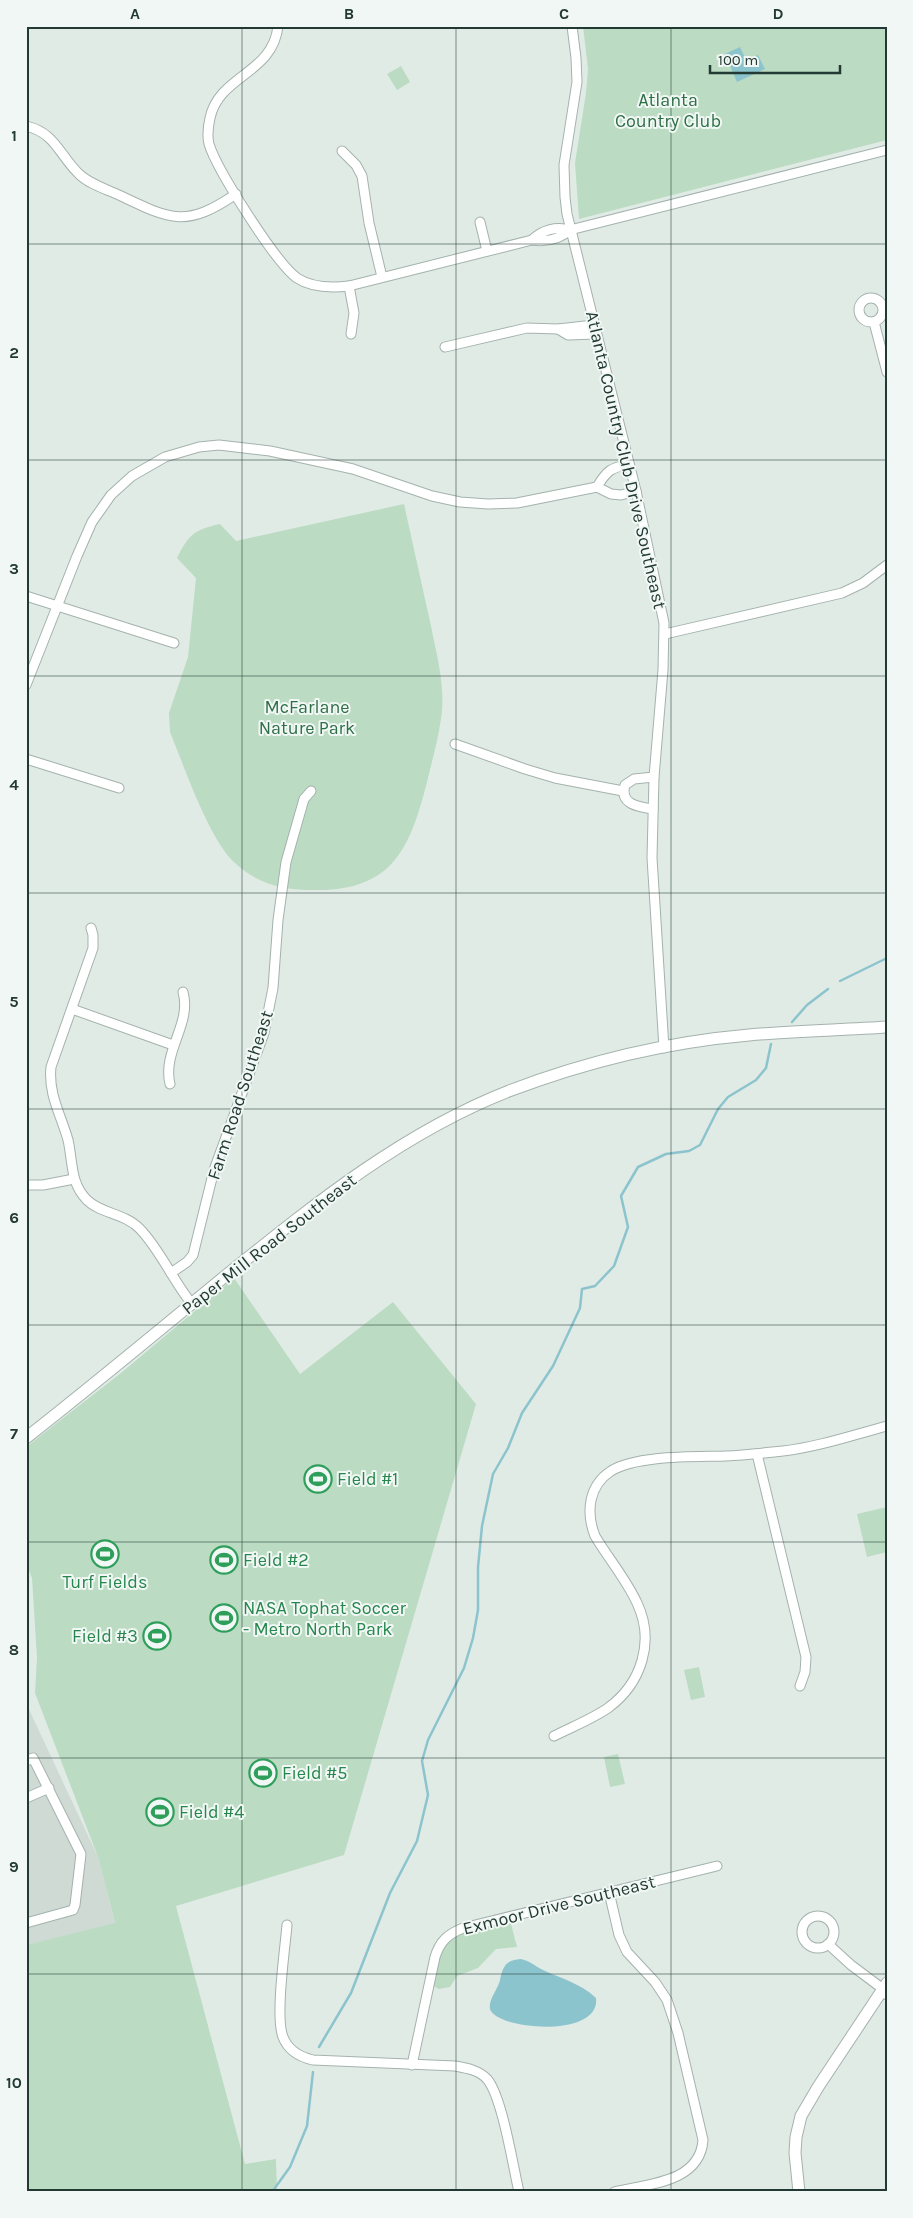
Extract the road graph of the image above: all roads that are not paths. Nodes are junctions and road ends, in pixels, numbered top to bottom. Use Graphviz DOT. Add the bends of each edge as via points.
graph roads {
  1 [pos="278,26"];
  2 [pos="572,26"];
  3 [pos="26,126"];
  4 [pos="887,150"];
  5 [pos="342,151"];
  6 [pos="236,194"];
  7 [pos="480,222"];
  8 [pos="570,230"];
  9 [pos="487,251"];
  10 [pos="382,277"];
  11 [pos="349,286"];
  12 [pos="874,322"];
  13 [pos="594,325"];
  14 [pos="558,330"];
  15 [pos="351,334"];
  16 [pos="596,334"];
  17 [pos="445,347"];
  18 [pos="887,372"];
  19 [pos="629,464"];
  20 [pos="597,487"];
  21 [pos="636,491"];
  22 [pos="887,565"];
  23 [pos="26,596"];
  24 [pos="58,606"];
  25 [pos="665,634"];
  26 [pos="174,643"];
  27 [pos="26,685"];
  28 [pos="455,744"];
  29 [pos="26,759"];
  30 [pos="654,778"];
  31 [pos="119,788"];
  32 [pos="623,791"];
  33 [pos="311,792"];
  34 [pos="653,809"];
  35 [pos="91,928"];
  36 [pos="183,992"];
  37 [pos="72,1009"];
  38 [pos="887,1027"];
  39 [pos="173,1046"];
  40 [pos="664,1048"];
  41 [pos="170,1084"];
  42 [pos="74,1179"];
  43 [pos="26,1185"];
  44 [pos="171,1272"];
  45 [pos="192,1304"];
  46 [pos="887,1426"];
  47 [pos="26,1438"];
  48 [pos="757,1454"];
  49 [pos="800,1686"];
  50 [pos="554,1736"];
  51 [pos="26,1761"];
  52 [pos="49,1788"];
  53 [pos="26,1798"];
  54 [pos="717,1866"];
  55 [pos="608,1892"];
  56 [pos="26,1923"];
  57 [pos="287,1925"];
  58 [pos="828,1944"];
  59 [pos="886,1989"];
  60 [pos="412,2065"];
  61 [pos="519,2192"];
  62 [pos="614,2192"];
  63 [pos="799,2192"];
  1 -- 6 [label="street" via="276,38 264,59 219,95 210,116 210,146"];
  2 -- 8 [label="street, Atlanta Country Club Drive Southeast" via="577,82 564,165 564,197"];
  3 -- 6 [label="street" via="52,138 71,166 88,181 157,213 170,217 195,216"];
  4 -- 8 [label="street"];
  5 -- 10 [label="street" via="362,176"];
  6 -- 11 [label="street" via="278,260 298,278 308,284 326,287"];
  7 -- 9 [label="street"];
  8 -- 9 [label="street" via="558,238 542,242 532,240"];
  8 -- 13 [label="street, Atlanta Country Club Drive Southeast"];
  9 -- 10 [label="street"];
  10 -- 11 [label="street"];
  11 -- 15 [label="street" via="354,313"];
  12 -- 18 [label="street"];
  13 -- 14 [label="street"];
  13 -- 16 [label="street, Atlanta Country Club Drive Southeast"];
  14 -- 16 [label="street" via="568,335"];
  14 -- 17 [label="street" via="527,328"];
  16 -- 19 [label="street, Atlanta Country Club Drive Southeast"];
  19 -- 20 [label="street" via="605,473"];
  19 -- 21 [label="street, Atlanta Country Club Drive Southeast"];
  20 -- 21 [label="street" via="611,494"];
  20 -- 24 [label="street" via="517,503 460,502 432,496 353,469 300,457 219,445 199,447 147,466 111,495 92,522"];
  21 -- 25 [label="street, Atlanta Country Club Drive Southeast"];
  22 -- 25 [label="street" via="872,578 842,593"];
  23 -- 24 [label="street"];
  24 -- 26 [label="street"];
  24 -- 27 [label="street"];
  25 -- 30 [label="street, Atlanta Country Club Drive Southeast"];
  28 -- 32 [label="street" via="555,778"];
  29 -- 31 [label="street"];
  30 -- 32 [label="street" via="634,780 625,785"];
  30 -- 34 [label="street, Atlanta Country Club Drive Southeast"];
  32 -- 34 [label="street" via="632,806"];
  33 -- 44 [label="street, Farm Road Southeast" via="304,798 286,862 273,988 264,1033 214,1170 193,1255"];
  34 -- 40 [label="street, Atlanta Country Club Drive Southeast" via="653,896"];
  35 -- 37 [label="street" via="93,948"];
  36 -- 39 [label="street" via="185,1012"];
  37 -- 39 [label="street"];
  37 -- 42 [label="street" via="50,1076 52,1095 68,1142"];
  38 -- 40 [label="street, Paper Mill Road Southeast" via="750,1035"];
  39 -- 41 [label="street" via="168,1068"];
  40 -- 45 [label="street, Paper Mill Road Southeast" via="550,1076 494,1097 450,1119 356,1174"];
  42 -- 43 [label="street"];
  42 -- 44 [label="street" via="89,1202 122,1216 140,1229"];
  44 -- 45 [label="street"];
  45 -- 47 [label="street, Paper Mill Road Southeast"];
  46 -- 48 [label="street" via="795,1449"];
  48 -- 49 [label="street" via="806,1657"];
  48 -- 50 [label="street" via="634,1463 610,1472 595,1488 589,1507 594,1536 637,1603 644,1627 644,1652 637,1675 620,1698 607,1709"];
  51 -- 52 [label="street" via="33,1758"];
  52 -- 53 [label="street"];
  52 -- 56 [label="street" via="81,1854 75,1904 67,1913"];
  54 -- 55 [label="street, Exmoor Drive Southeast"];
  55 -- 60 [label="street, Exmoor Drive Southeast" via="463,1928 446,1936 437,1948"];
  55 -- 62 [label="street" via="627,1952 667,2000 703,2140 696,2164 679,2176"];
  57 -- 60 [label="street" via="280,2027 291,2049 313,2060"];
  58 -- 59 [label="street" via="851,1966"];
  59 -- 63 [label="street" via="801,2116 794,2153"];
  60 -- 61 [label="street" via="466,2068 486,2077 498,2101"];
}
